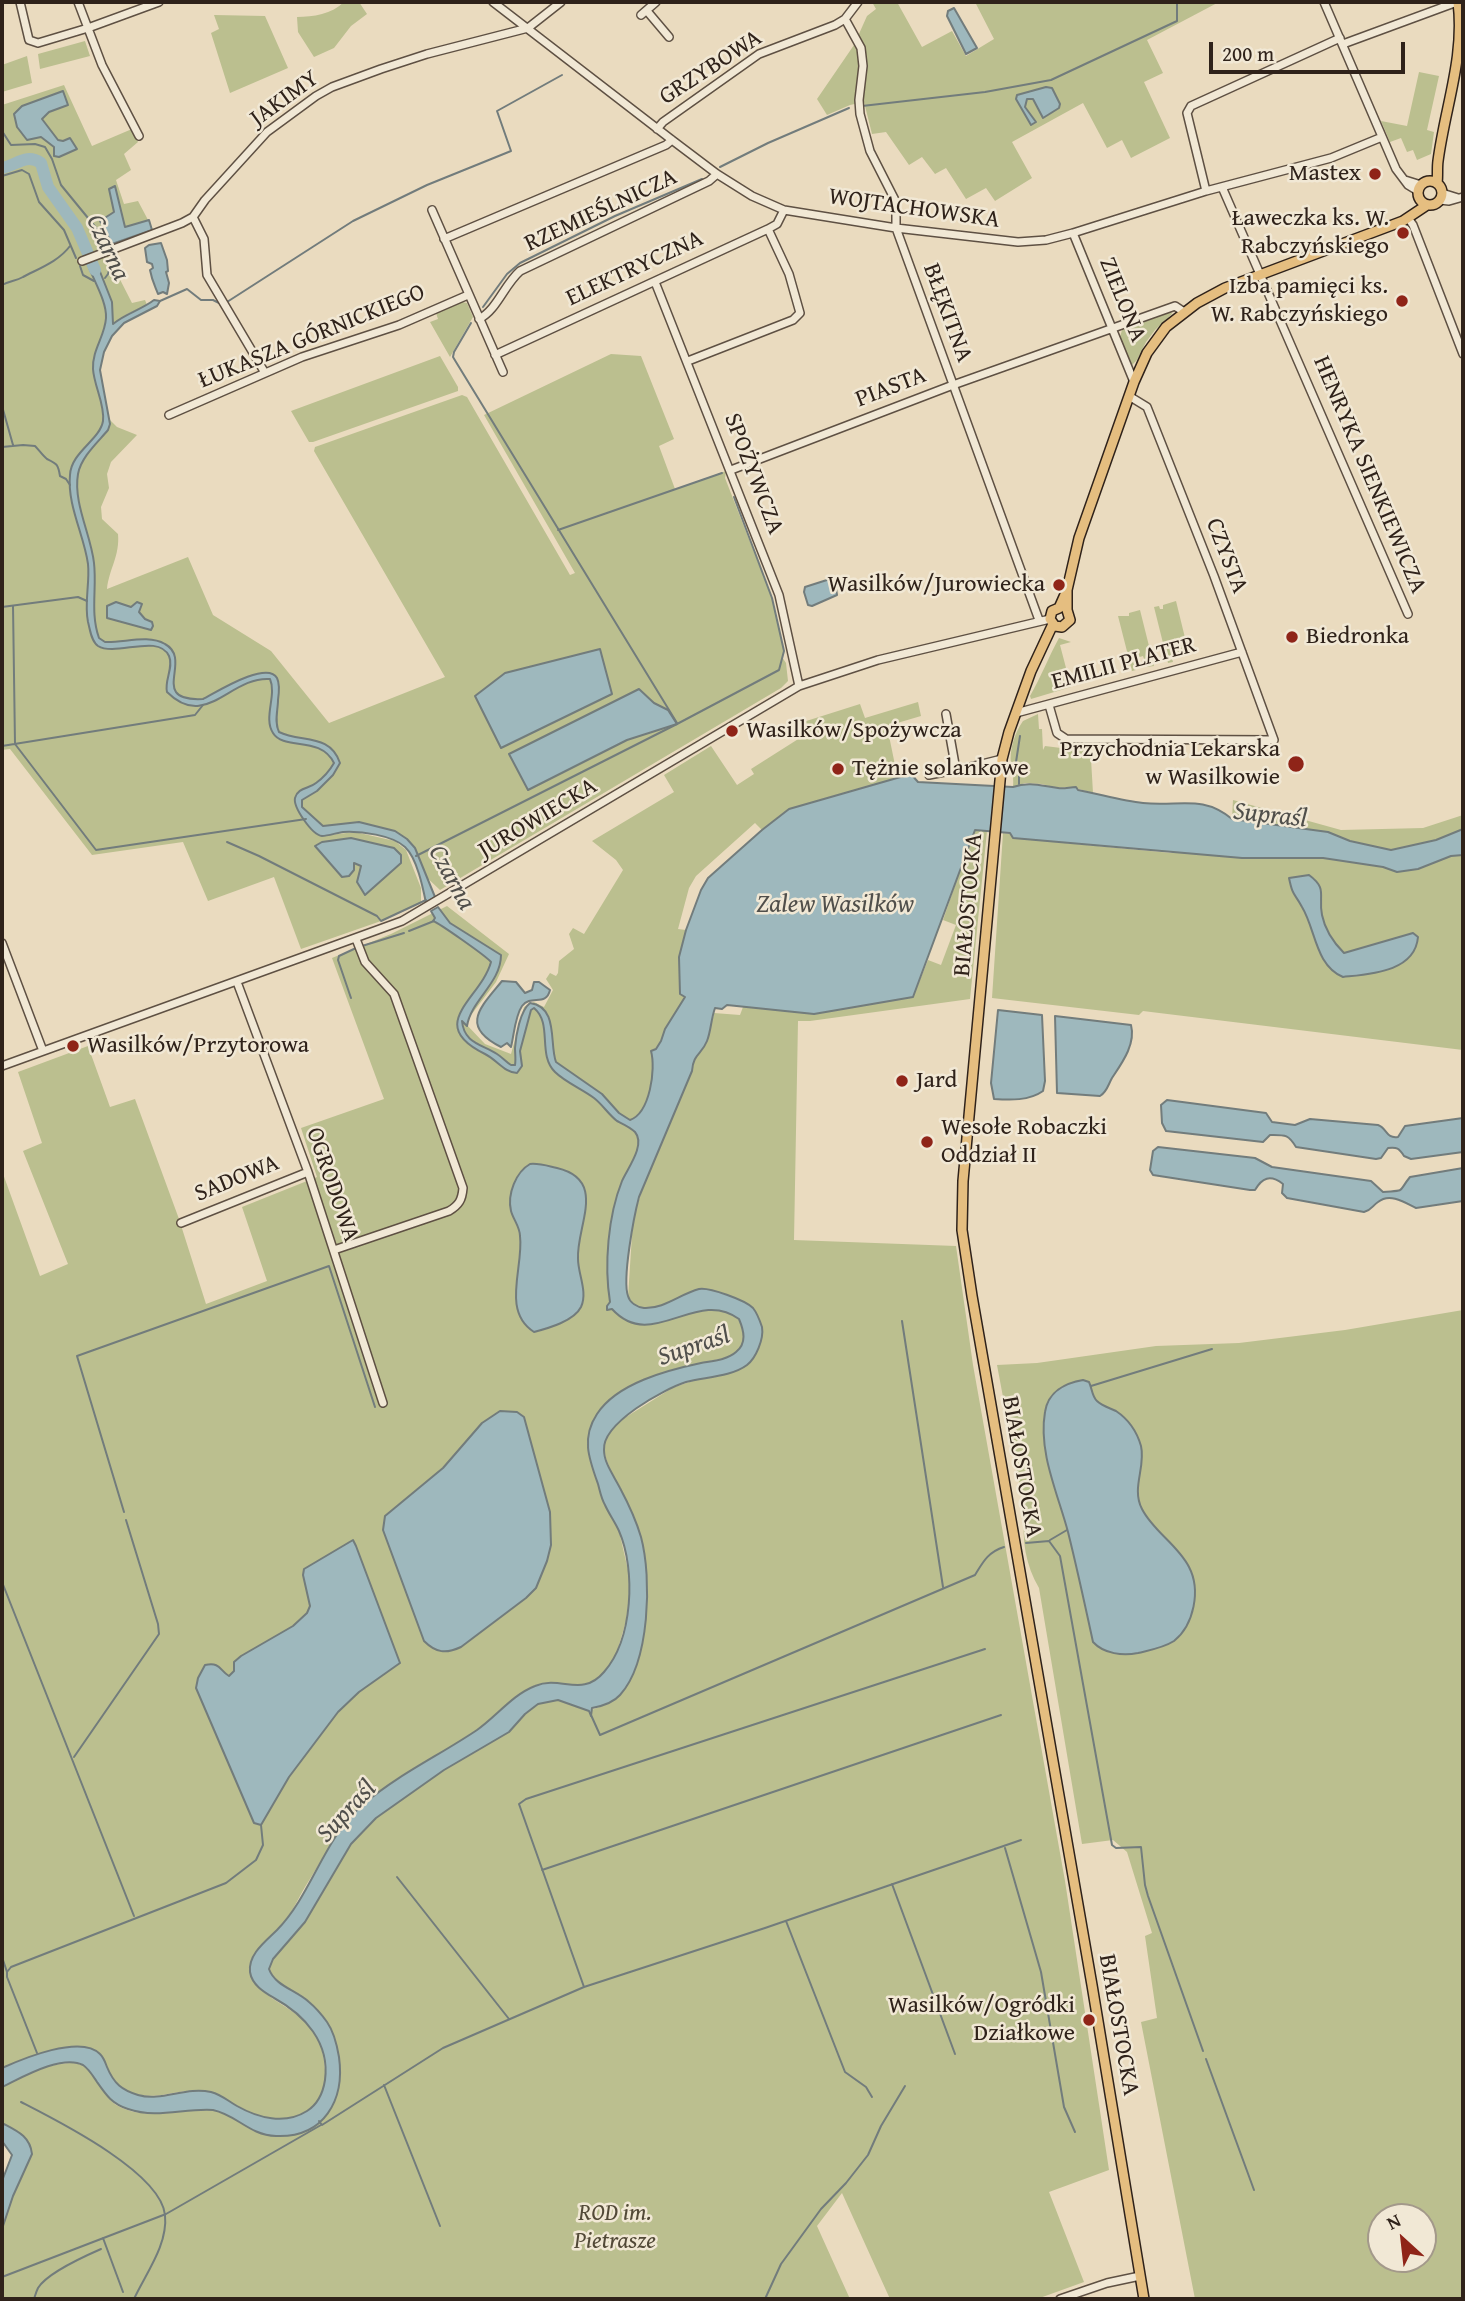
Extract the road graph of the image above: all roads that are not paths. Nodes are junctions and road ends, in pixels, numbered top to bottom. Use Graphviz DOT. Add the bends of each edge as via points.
graph roads {
  1 [pos="20,2"];
  2 [pos="78,2"];
  3 [pos="159,2"];
  4 [pos="493,2"];
  5 [pos="561,2"];
  6 [pos="656,2"];
  7 [pos="858,2"];
  8 [pos="1324,2"];
  9 [pos="1457,2"];
  10 [pos="842,21"];
  11 [pos="88,28"];
  12 [pos="528,28"];
  13 [pos="669,37"];
  14 [pos="1341,41"];
  15 [pos="657,129"];
  16 [pos="139,135"];
  17 [pos="1382,137"];
  18 [pos="672,140"];
  19 [pos="718,174"];
  20 [pos="1434,182"];
  21 [pos="1222,187"];
  22 [pos="1206,191"];
  23 [pos="1421,195"];
  24 [pos="1441,197"];
  25 [pos="1461,198"];
  26 [pos="432,210"];
  27 [pos="784,210"];
  28 [pos="1410,216"];
  29 [pos="193,217"];
  30 [pos="896,228"];
  31 [pos="768,229"];
  32 [pos="1073,233"];
  33 [pos="444,240"];
  34 [pos="82,261"];
  35 [pos="1261,275"];
  36 [pos="655,282"];
  37 [pos="468,295"];
  38 [pos="1184,312"];
  39 [pos="479,319"];
  40 [pos="1112,329"];
  41 [pos="1463,354"];
  42 [pos="495,355"];
  43 [pos="688,361"];
  44 [pos="503,372"];
  45 [pos="265,373"];
  46 [pos="1134,382"];
  47 [pos="953,385"];
  48 [pos="1129,396"];
  49 [pos="169,415"];
  50 [pos="731,470"];
  51 [pos="1063,609"];
  52 [pos="1408,614"];
  53 [pos="1039,620"];
  54 [pos="1054,623"];
  55 [pos="1242,652"];
  56 [pos="799,686"];
  57 [pos="1049,705"];
  58 [pos="1016,713"];
  59 [pos="946,714"];
  60 [pos="1003,759"];
  61 [pos="956,770"];
  62 [pos="929,775"];
  63 [pos="356,939"];
  64 [pos="2,943"];
  65 [pos="237,982"];
  66 [pos="43,1051"];
  67 [pos="2,1066"];
  68 [pos="308,1172"];
  69 [pos="181,1223"];
  70 [pos="334,1250"];
  71 [pos="383,1403"];
  72 [pos="1140,2276"];
  73 [pos="1060,2299"];
  74 [pos="1144,2299"];
  1 -- 11 [label="street" via="29,40 38,43"];
  2 -- 11 [label="street"];
  3 -- 11 [label="street"];
  4 -- 12 [label="street, WOJTACHOWSKA"];
  5 -- 12 [label="street"];
  6 -- 13 [label="street" via="644,13"];
  7 -- 10 [label="street"];
  8 -- 14 [label="street"];
  9 -- 14 [label="street"];
  9 -- 20 [label="main road" via="1461,53"];
  10 -- 15 [label="street, GRZYBOWA" via="759,54"];
  10 -- 30 [label="street, BŁĘKITNA" via="861,48 860,114 870,151 896,202"];
  11 -- 16 [label="street"];
  12 -- 15 [label="street, WOJTACHOWSKA"];
  12 -- 29 [label="street, JAKIMY" via="427,54 332,87 267,132"];
  14 -- 17 [label="street"];
  14 -- 22 [label="street" via="1191,106 1187,113"];
  15 -- 18 [label="street, WOJTACHOWSKA"];
  17 -- 21 [label="street, WOJTACHOWSKA" via="1331,158"];
  17 -- 23 [label="street" via="1396,169"];
  18 -- 19 [label="street, WOJTACHOWSKA"];
  18 -- 33 [label="street"];
  19 -- 27 [label="street, WOJTACHOWSKA"];
  19 -- 39 [label="street, RZEMIEŚLNICZA" via="520,271"];
  20 -- 23 [label="main road"];
  20 -- 24 [label="main road"];
  21 -- 22 [label="street, WOJTACHOWSKA"];
  21 -- 35 [label="street, HENRYKA SIENKIEWICZA"];
  22 -- 32 [label="street, WOJTACHOWSKA"];
  23 -- 24 [label="main road" via="1435,204"];
  23 -- 28 [label="main road"];
  24 -- 25 [label="street"];
  26 -- 33 [label="street"];
  27 -- 30 [label="street, WOJTACHOWSKA"];
  27 -- 31 [label="street, ELEKTRYCZNA" via="777,224"];
  28 -- 35 [label="main road"];
  28 -- 41 [label="street"];
  29 -- 34 [label="street, JAKIMY"];
  29 -- 45 [label="street" via="204,239 207,275"];
  30 -- 32 [label="street, WOJTACHOWSKA" via="1017,242"];
  30 -- 47 [label="street, BŁĘKITNA"];
  31 -- 36 [label="street, ELEKTRYCZNA"];
  31 -- 43 [label="street" via="789,274 800,313 793,320"];
  32 -- 40 [label="street, ZIELONA"];
  33 -- 37 [label="street"];
  35 -- 38 [label="main road" via="1225,288"];
  35 -- 52 [label="street, HENRYKA SIENKIEWICZA"];
  36 -- 42 [label="street, ELEKTRYCZNA"];
  36 -- 43 [label="street, SPOŻYWCZA"];
  37 -- 39 [label="street"];
  37 -- 45 [label="street, ŁUKASZA GÓRNICKIEGO"];
  38 -- 40 [label="street, PIASTA" via="1175,306"];
  38 -- 46 [label="main road" via="1155,340"];
  39 -- 42 [label="street"];
  40 -- 46 [label="street, ZIELONA"];
  40 -- 47 [label="street, PIASTA"];
  42 -- 44 [label="street"];
  43 -- 50 [label="street, SPOŻYWCZA"];
  45 -- 49 [label="street, ŁUKASZA GÓRNICKIEGO"];
  46 -- 48 [label="main road"];
  47 -- 50 [label="street, PIASTA"];
  47 -- 53 [label="street, BŁĘKITNA"];
  48 -- 51 [label="main road" via="1079,538"];
  48 -- 55 [label="street, CZYSTA" via="1147,407"];
  50 -- 56 [label="street, SPOŻYWCZA" via="779,595"];
  51 -- 54 [label="main road" via="1052,611"];
  51 -- 54 [label="main road" via="1070,616 1068,623"];
  53 -- 54 [label="street, JUROWIECKA"];
  53 -- 56 [label="street, JUROWIECKA" via="867,663"];
  54 -- 58 [label="main road, BIAŁOSTOCKA"];
  55 -- 57 [label="street, EMILII PLATER"];
  55 -- 57 [label="street, CZYSTA" via="1274,740 1066,739 1057,733"];
  56 -- 63 [label="street, JUROWIECKA" via="425,908"];
  57 -- 58 [label="street, EMILII PLATER"];
  58 -- 60 [label="main road, BIAŁOSTOCKA"];
  59 -- 61 [label="street"];
  60 -- 61 [label="street"];
  60 -- 72 [label="main road, BIAŁOSTOCKA" via="963,1181 963,1239"];
  61 -- 62 [label="street"];
  63 -- 65 [label="street, JUROWIECKA"];
  63 -- 70 [label="street" via="365,962 394,995 463,1197 449,1211"];
  64 -- 66 [label="street"];
  65 -- 66 [label="street, JUROWIECKA"];
  65 -- 68 [label="street, OGRODOWA"];
  66 -- 67 [label="street, JUROWIECKA"];
  68 -- 69 [label="street, SADOWA"];
  68 -- 70 [label="street, OGRODOWA"];
  70 -- 71 [label="street, OGRODOWA"];
  72 -- 73 [label="street"];
  72 -- 74 [label="main road, BIAŁOSTOCKA"];
}
